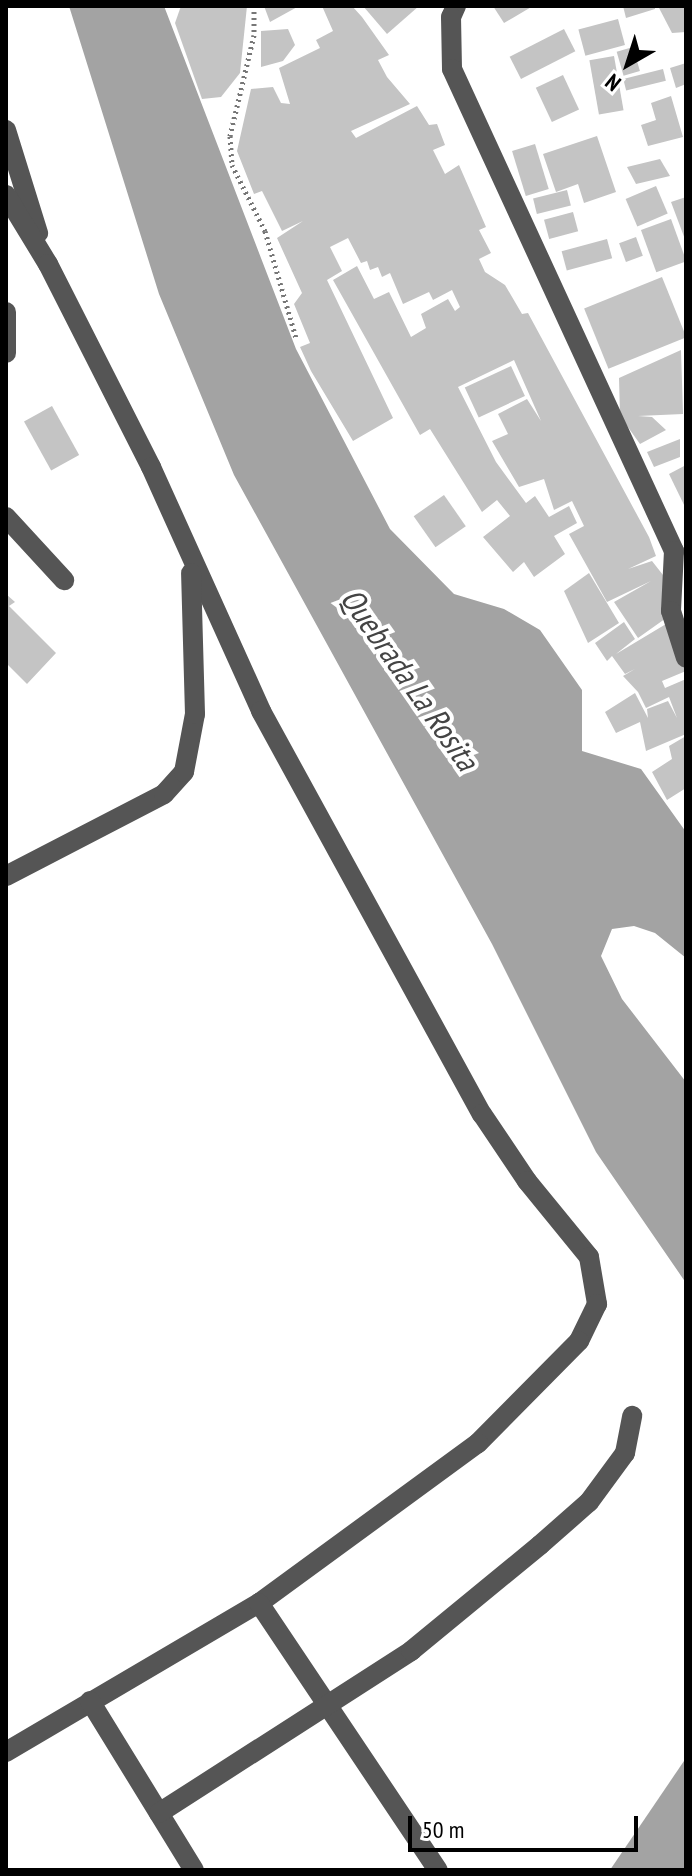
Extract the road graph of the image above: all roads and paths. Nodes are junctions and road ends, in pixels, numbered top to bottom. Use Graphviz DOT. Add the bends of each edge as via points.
graph roads {
  1 [pos="254,6"];
  2 [pos="456,6"];
  3 [pos="6,130"];
  4 [pos="6,195"];
  5 [pos="48,264"];
  6 [pos="6,312"];
  7 [pos="296,338"];
  8 [pos="6,353"];
  9 [pos="6,517"];
  10 [pos="191,561"];
  11 [pos="64,580"];
  12 [pos="686,658"];
  13 [pos="6,876"];
  14 [pos="632,1416"];
  15 [pos="259,1603"];
  16 [pos="90,1701"];
  17 [pos="328,1706"];
  18 [pos="6,1752"];
  19 [pos="159,1813"];
  20 [pos="194,1870"];
  21 [pos="438,1870"];
  1 -- 7 [label="path" via="252,46 230,136 232,165 265,231"];
  2 -- 12 [label="street" via="451,17 452,69 674,551 671,611"];
  3 -- 5 [label="street"];
  4 -- 5 [label="street"];
  5 -- 10 [label="street" via="151,467"];
  6 -- 8 [label="street"];
  9 -- 11 [label="street"];
  10 -- 13 [label="street" via="195,714 184,772 164,794"];
  10 -- 15 [label="street" via="261,711 482,1114 527,1181 589,1257 596,1280 597,1304 579,1341 478,1443"];
  14 -- 17 [label="street" via="625,1453 589,1502 411,1651"];
  15 -- 16 [label="street"];
  15 -- 17 [label="street"];
  16 -- 18 [label="street"];
  16 -- 19 [label="street"];
  17 -- 19 [label="street"];
  17 -- 21 [label="street"];
  19 -- 20 [label="street"];
}
